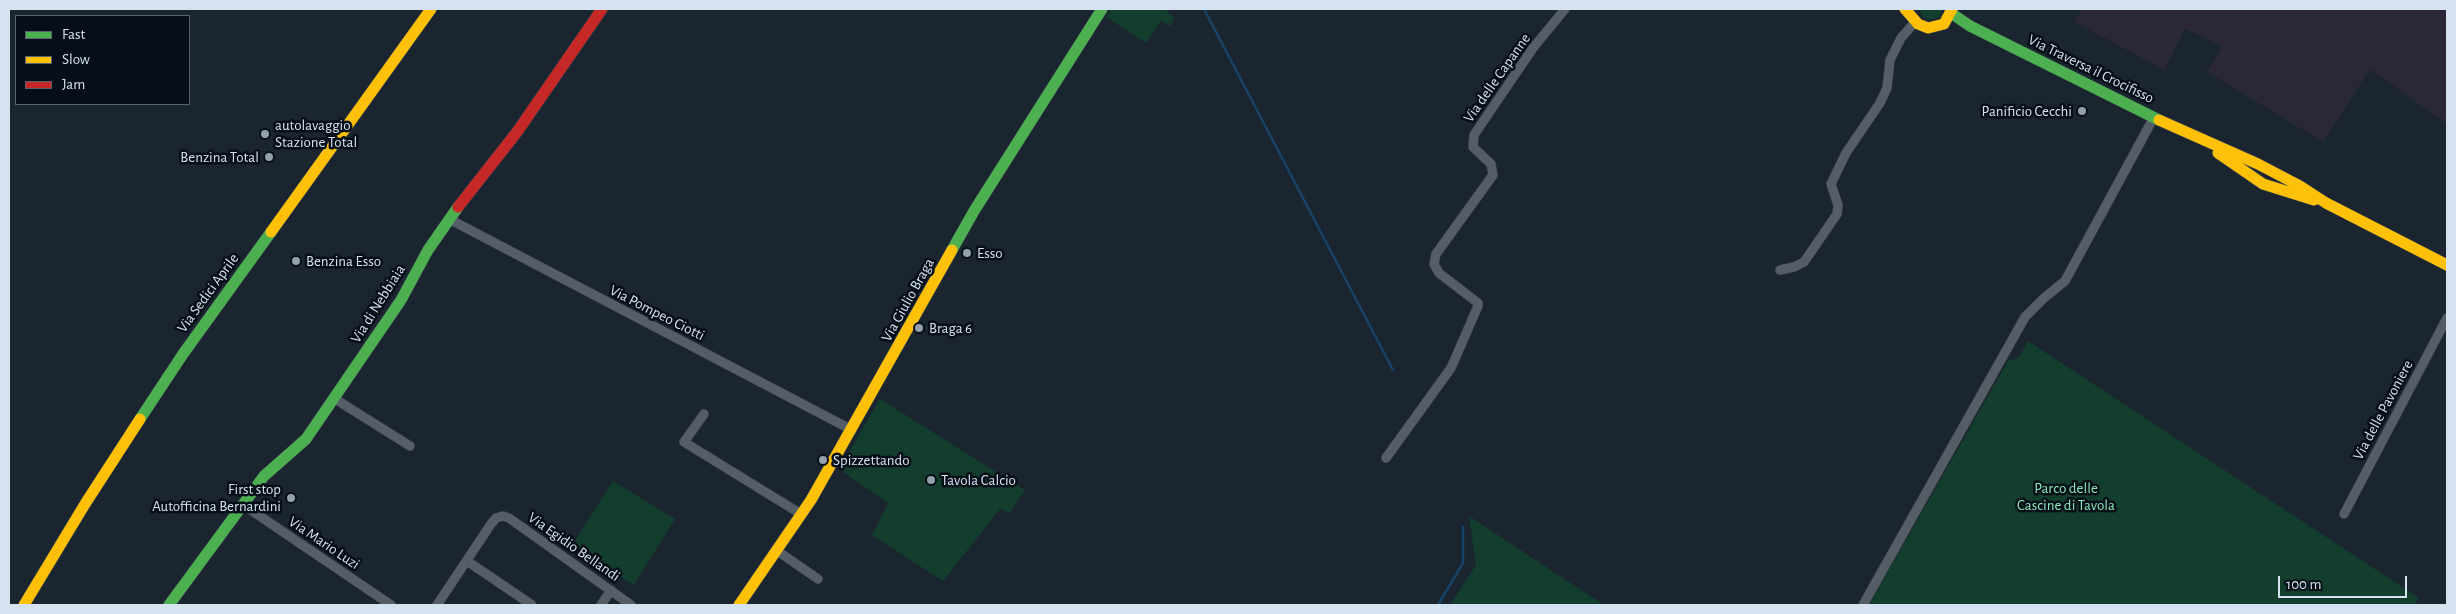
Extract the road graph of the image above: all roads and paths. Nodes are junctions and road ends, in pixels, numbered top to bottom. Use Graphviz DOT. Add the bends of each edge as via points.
graph roads {
  1 [pos="431,9"];
  2 [pos="602,9"];
  3 [pos="1102,9"];
  4 [pos="1565,9"];
  5 [pos="1951,11"];
  6 [pos="1910,14"];
  7 [pos="1944,24"];
  8 [pos="1970,26"];
  9 [pos="2154,117"];
  10 [pos="449,219"];
  11 [pos="2447,265"];
  12 [pos="1780,270"];
  13 [pos="2447,318"];
  14 [pos="335,399"];
  15 [pos="704,414"];
  16 [pos="852,430"];
  17 [pos="410,446"];
  18 [pos="1386,458"];
  19 [pos="242,504"];
  20 [pos="801,514"];
  21 [pos="2344,514"];
  22 [pos="776,550"];
  23 [pos="467,561"];
  24 [pos="818,579"];
  25 [pos="611,590"];
  26 [pos="24,605"];
  27 [pos="169,605"];
  28 [pos="391,605"];
  29 [pos="438,605"];
  30 [pos="532,605"];
  31 [pos="601,605"];
  32 [pos="631,605"];
  33 [pos="739,605"];
  34 [pos="1863,605"];
  1 -- 26 [label="street, Via Sedici Aprile" via="183,354 85,504"];
  2 -- 10 [label="street, Via di Nebbiaia" via="517,132"];
  3 -- 16 [label="street, Via Giulio Braga" via="974,211"];
  4 -- 18 [label="street, Via delle Capanne" via="1533,48 1474,135 1473,147 1491,164 1493,175 1436,254 1434,264 1439,273 1478,306 1451,368"];
  5 -- 7 [label="street, Via Traversa il Crocifisso"];
  5 -- 8 [label="street, Via Traversa il Crocifisso"];
  6 -- 7 [label="street, Via Traversa il Crocifisso" via="1928,28"];
  6 -- 12 [label="street" via="1890,60 1887,88 1846,153 1831,184 1838,205 1837,214 1804,262"];
  7 -- 8 [label="street, Via Traversa il Crocifisso"];
  8 -- 9 [label="street, Via Traversa il Crocifisso"];
  9 -- 11 [label="street, Via Traversa il Crocifisso" via="2198,139 2263,184 2326,203"];
  9 -- 34 [label="street" via="2066,281 2024,317"];
  10 -- 14 [label="street, Via di Nebbiaia" via="401,300"];
  10 -- 16 [label="street, Via Pompeo Ciotti"];
  13 -- 21 [label="street, Via delle Pavoniere"];
  14 -- 17 [label="street"];
  14 -- 19 [label="street, Via di Nebbiaia" via="306,439 264,476"];
  15 -- 20 [label="street" via="684,442"];
  16 -- 20 [label="street, Via Giulio Braga"];
  19 -- 27 [label="street, Via di Nebbiaia"];
  19 -- 28 [label="street, Via Mario Luzi"];
  20 -- 22 [label="street, Via Giulio Braga"];
  22 -- 24 [label="street"];
  22 -- 33 [label="street, Via Giulio Braga"];
  23 -- 25 [label="street, Via Egidio Bellandi" via="491,524 498,517 508,518"];
  23 -- 29 [label="street"];
  23 -- 30 [label="street"];
  25 -- 31 [label="street"];
  25 -- 32 [label="street, Via Egidio Bellandi"];
}
